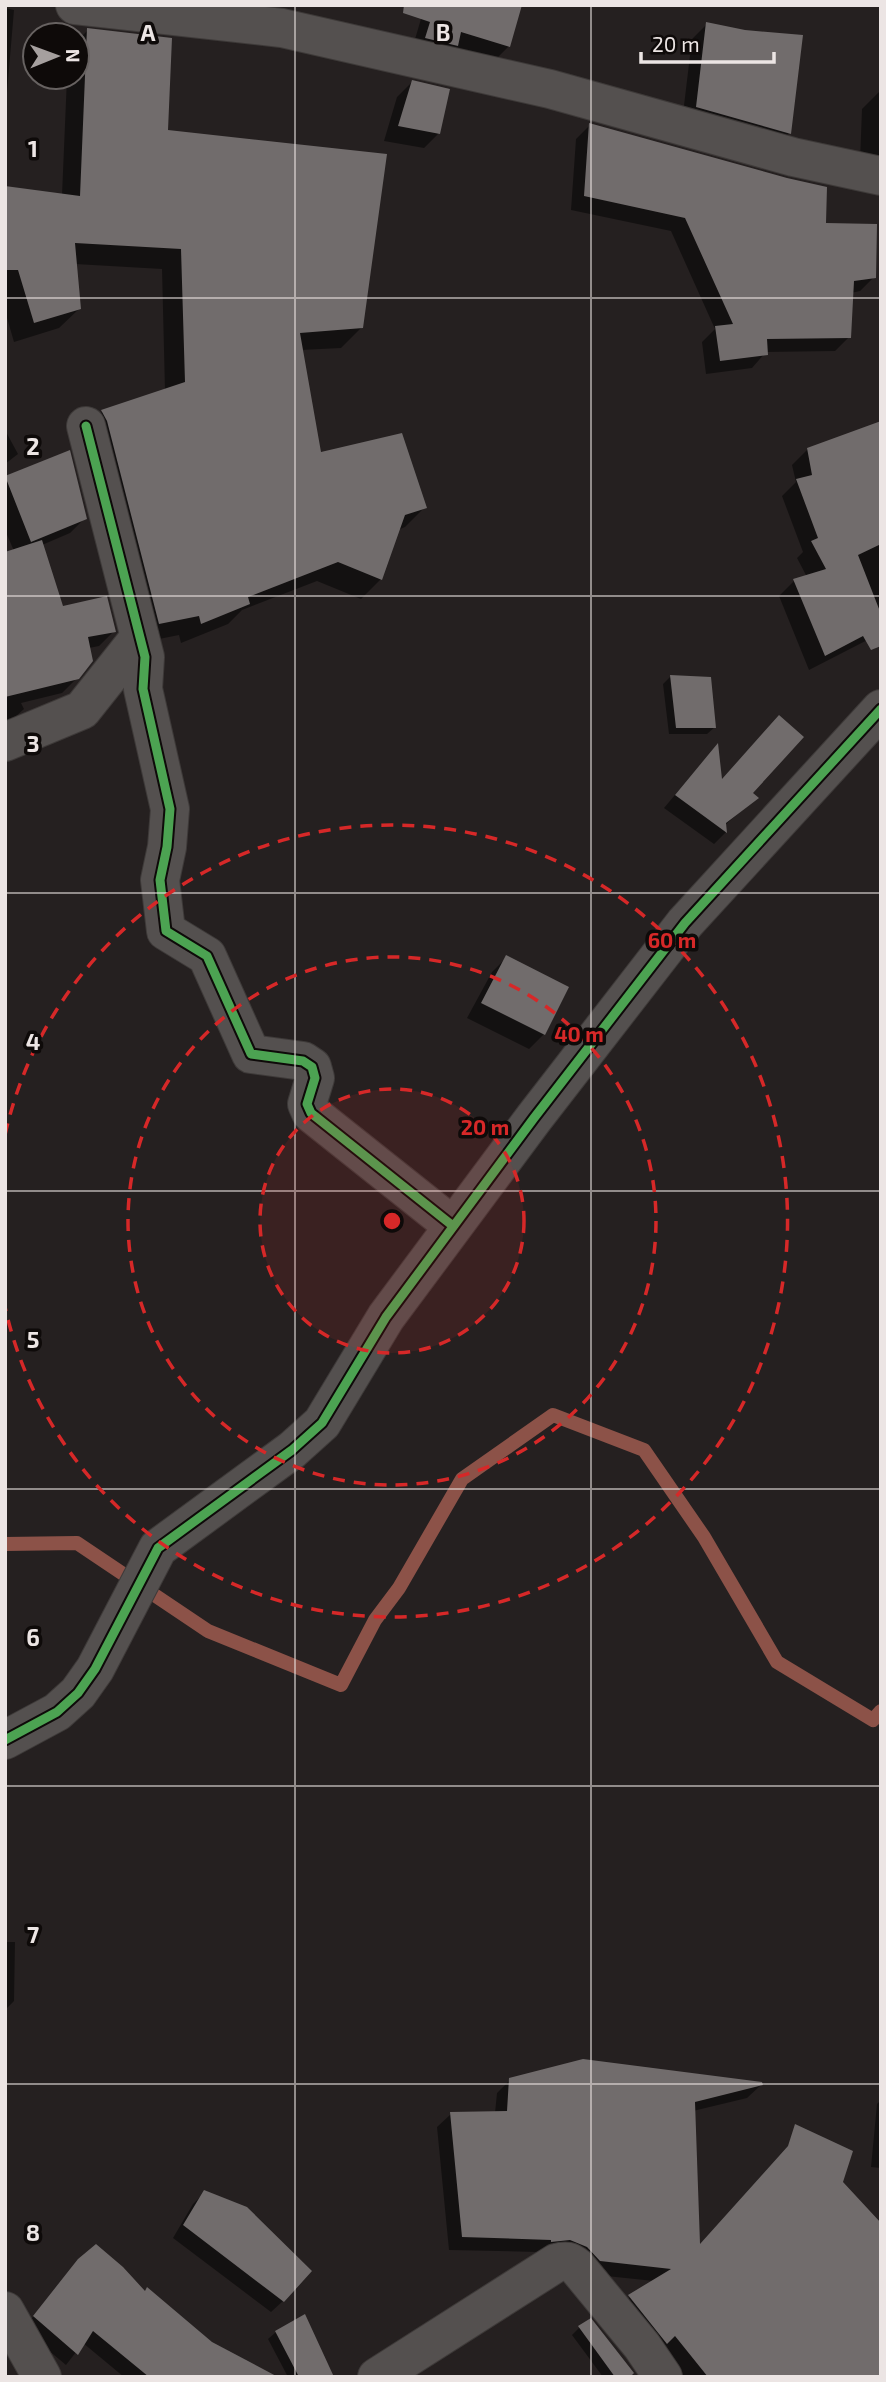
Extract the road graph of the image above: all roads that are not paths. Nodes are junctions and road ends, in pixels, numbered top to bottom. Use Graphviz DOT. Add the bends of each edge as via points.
graph roads {
  1 [pos="75,5"];
  2 [pos="881,176"];
  3 [pos="86,426"];
  4 [pos="140,637"];
  5 [pos="881,709"];
  6 [pos="5,742"];
  7 [pos="453,1226"];
  8 [pos="5,1740"];
  9 [pos="5,2311"];
  10 [pos="43,2377"];
  11 [pos="377,2377"];
  12 [pos="663,2377"];
  1 -- 2 [label="street" via="282,28 550,89 793,157"];
  3 -- 4 [label="street"];
  4 -- 6 [label="street" via="82,710"];
  4 -- 7 [label="street" via="146,666 143,689 170,809 160,880 166,931 207,956 251,1054 303,1061 312,1067 315,1078 307,1104 311,1113"];
  5 -- 7 [label="street" via="685,923"];
  7 -- 8 [label="street" via="386,1317 322,1423 158,1548 78,1693 57,1712"];
  9 -- 10 [label="street"];
  11 -- 12 [label="street" via="565,2260 578,2267"];
}
